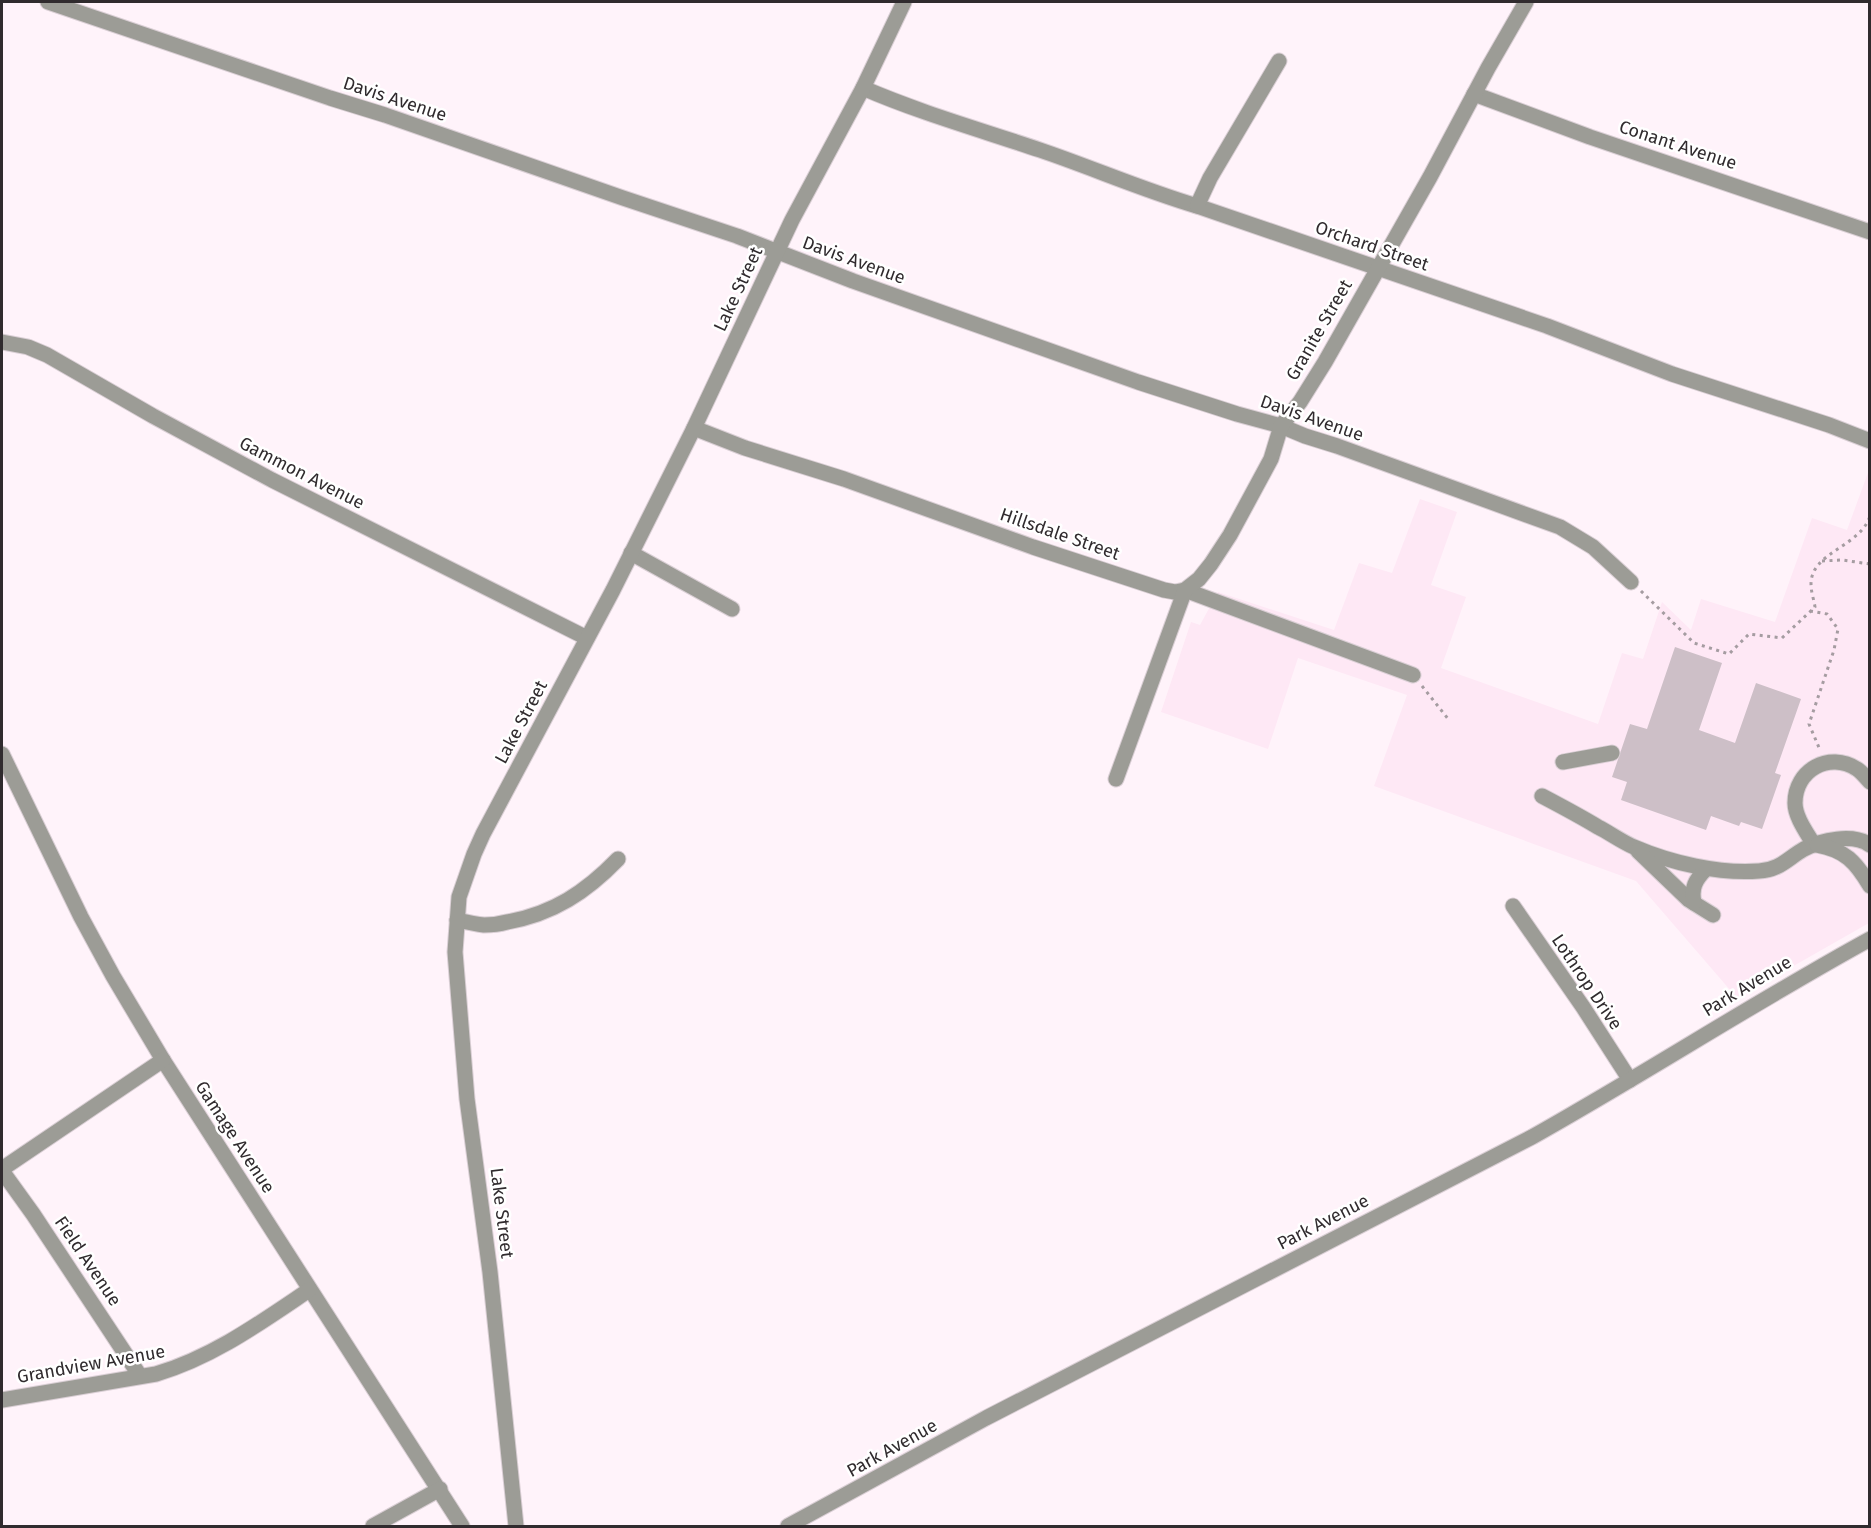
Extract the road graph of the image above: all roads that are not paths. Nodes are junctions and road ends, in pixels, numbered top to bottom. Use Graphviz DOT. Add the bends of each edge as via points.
graph roads {
  1 [pos="48,2"];
  2 [pos="904,2"];
  3 [pos="1526,2"];
  4 [pos="1279,61"];
  5 [pos="863,88"];
  6 [pos="1474,94"];
  7 [pos="1197,206"];
  8 [pos="1869,231"];
  9 [pos="777,253"];
  10 [pos="1378,267"];
  11 [pos="2,342"];
  12 [pos="1281,426"];
  13 [pos="694,428"];
  14 [pos="1869,441"];
  15 [pos="632,553"];
  16 [pos="1631,582"];
  17 [pos="1185,590"];
  18 [pos="732,609"];
  19 [pos="587,638"];
  20 [pos="1413,675"];
  21 [pos="1612,753"];
  22 [pos="2,754"];
  23 [pos="1563,762"];
  24 [pos="1116,779"];
  25 [pos="1869,782"];
  26 [pos="1542,796"];
  27 [pos="1868,838"];
  28 [pos="1814,845"];
  29 [pos="1634,847"];
  30 [pos="618,859"];
  31 [pos="1706,869"];
  32 [pos="1869,886"];
  33 [pos="1694,903"];
  34 [pos="1513,906"];
  35 [pos="1713,915"];
  36 [pos="457,920"];
  37 [pos="1869,939"];
  38 [pos="163,1060"];
  39 [pos="1630,1080"];
  40 [pos="2,1170"];
  41 [pos="309,1290"];
  42 [pos="140,1376"];
  43 [pos="2,1400"];
  44 [pos="440,1490"];
  45 [pos="373,1527"];
  46 [pos="462,1527"];
  47 [pos="516,1527"];
  48 [pos="788,1527"];
  1 -- 9 [label="street, Davis Avenue" via="737,236"];
  2 -- 5 [label="street, Lake Street"];
  3 -- 6 [label="street, Granite Street"];
  4 -- 7 [label="street"];
  5 -- 7 [label="street, Orchard Street"];
  5 -- 9 [label="street, Lake Street"];
  6 -- 8 [label="street, Conant Avenue"];
  6 -- 10 [label="street, Granite Street"];
  7 -- 10 [label="street, Orchard Street"];
  9 -- 12 [label="street, Davis Avenue" via="1138,382"];
  9 -- 13 [label="street, Lake Street"];
  10 -- 12 [label="street, Granite Street" via="1300,402"];
  10 -- 14 [label="street, Orchard Street"];
  11 -- 19 [label="street, Gammon Avenue" via="28,347 46,356 272,480"];
  12 -- 16 [label="street, Davis Avenue" via="1560,526 1593,547"];
  12 -- 17 [label="street, Granite Street" via="1271,459 1230,535 1211,564"];
  13 -- 15 [label="street, Lake Street"];
  13 -- 17 [label="street, Hillsdale Street" via="1164,590"];
  15 -- 18 [label="street"];
  15 -- 19 [label="street, Lake Street"];
  17 -- 20 [label="street, Hillsdale Street"];
  17 -- 24 [label="street, Granite Street"];
  19 -- 36 [label="street, Lake Street" via="474,854 459,897"];
  21 -- 23 [label="street"];
  22 -- 38 [label="street, Gamage Avenue" via="81,917"];
  25 -- 28 [label="street" via="1860,770 1844,762 1825,762 1809,771 1797,785 1794,805"];
  26 -- 29 [label="street"];
  27 -- 28 [label="street"];
  28 -- 31 [label="street" via="1777,867 1760,871"];
  28 -- 32 [label="street" via="1848,856"];
  29 -- 31 [label="street"];
  29 -- 33 [label="street"];
  30 -- 36 [label="street" via="603,875 545,912 492,925"];
  31 -- 33 [label="street" via="1695,880"];
  33 -- 35 [label="street"];
  34 -- 39 [label="street, Lothrop Drive"];
  36 -- 47 [label="street, Lake Street" via="455,952 465,1077"];
  37 -- 39 [label="street, Park Avenue"];
  38 -- 40 [label="street"];
  38 -- 41 [label="street, Gamage Avenue"];
  39 -- 48 [label="street, Park Avenue" via="1532,1137 986,1418"];
  40 -- 42 [label="street, Field Avenue"];
  41 -- 42 [label="street, Grandview Avenue" via="220,1349 180,1367"];
  41 -- 44 [label="street, Gamage Avenue"];
  42 -- 43 [label="street, Grandview Avenue"];
  44 -- 45 [label="street"];
  44 -- 46 [label="street, Gamage Avenue"];
}
